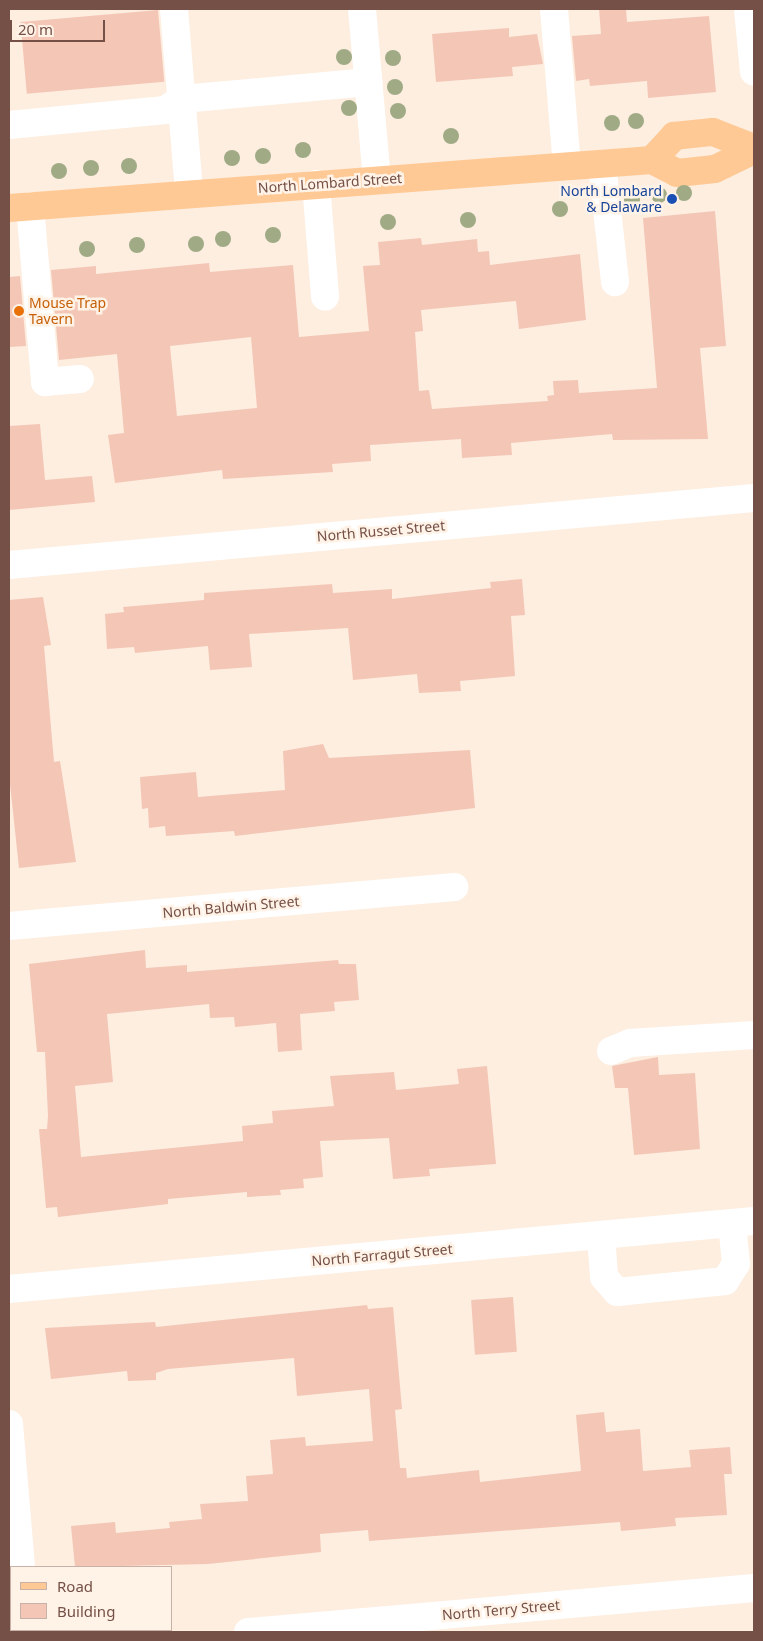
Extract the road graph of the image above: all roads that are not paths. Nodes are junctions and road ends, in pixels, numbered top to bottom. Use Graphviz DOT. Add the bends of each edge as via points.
graph roads {
  1 [pos="174,9"];
  2 [pos="362,9"];
  3 [pos="554,9"];
  4 [pos="748,9"];
  5 [pos="754,72"];
  6 [pos="368,82"];
  7 [pos="182,99"];
  8 [pos="9,125"];
  9 [pos="754,149"];
  10 [pos="652,160"];
  11 [pos="602,164"];
  12 [pos="567,166"];
  13 [pos="376,180"];
  14 [pos="316,184"];
  15 [pos="189,192"];
  16 [pos="19,207"];
  17 [pos="615,282"];
  18 [pos="325,297"];
  19 [pos="80,379"];
  20 [pos="754,498"];
  21 [pos="9,565"];
  22 [pos="454,887"];
  23 [pos="9,926"];
  24 [pos="754,1035"];
  25 [pos="611,1051"];
  26 [pos="743,1222"];
  27 [pos="601,1235"];
  28 [pos="9,1289"];
  29 [pos="9,1424"];
  30 [pos="12,1494"];
  31 [pos="22,1566"];
  32 [pos="754,1588"];
  33 [pos="248,1632"];
  1 -- 7 [label="street"];
  2 -- 6 [label="street"];
  3 -- 12 [label="street"];
  4 -- 5 [label="street"];
  6 -- 7 [label="street"];
  6 -- 13 [label="street"];
  7 -- 8 [label="street" via="165,110"];
  7 -- 15 [label="street"];
  9 -- 10 [label="main road" via="706,170 677,173"];
  9 -- 10 [label="main road" via="713,132 674,136"];
  10 -- 11 [label="main road, North Lombard Street"];
  11 -- 12 [label="main road, North Lombard Street"];
  11 -- 17 [label="street"];
  12 -- 13 [label="main road, North Lombard Street"];
  13 -- 14 [label="main road, North Lombard Street"];
  14 -- 15 [label="main road, North Lombard Street"];
  14 -- 18 [label="street"];
  15 -- 16 [label="main road, North Lombard Street"];
  16 -- 19 [label="street" via="45,382"];
  20 -- 21 [label="street, North Russet Street"];
  22 -- 23 [label="street, North Baldwin Street"];
  24 -- 25 [label="street" via="630,1043"];
  26 -- 27 [label="street, North Farragut Street"];
  26 -- 27 [label="street" via="736,1264 726,1281 617,1292 604,1277"];
  27 -- 28 [label="street, North Farragut Street"];
  29 -- 30 [label="street"];
  30 -- 31 [label="street"];
  32 -- 33 [label="street, North Terry Street"];
}
